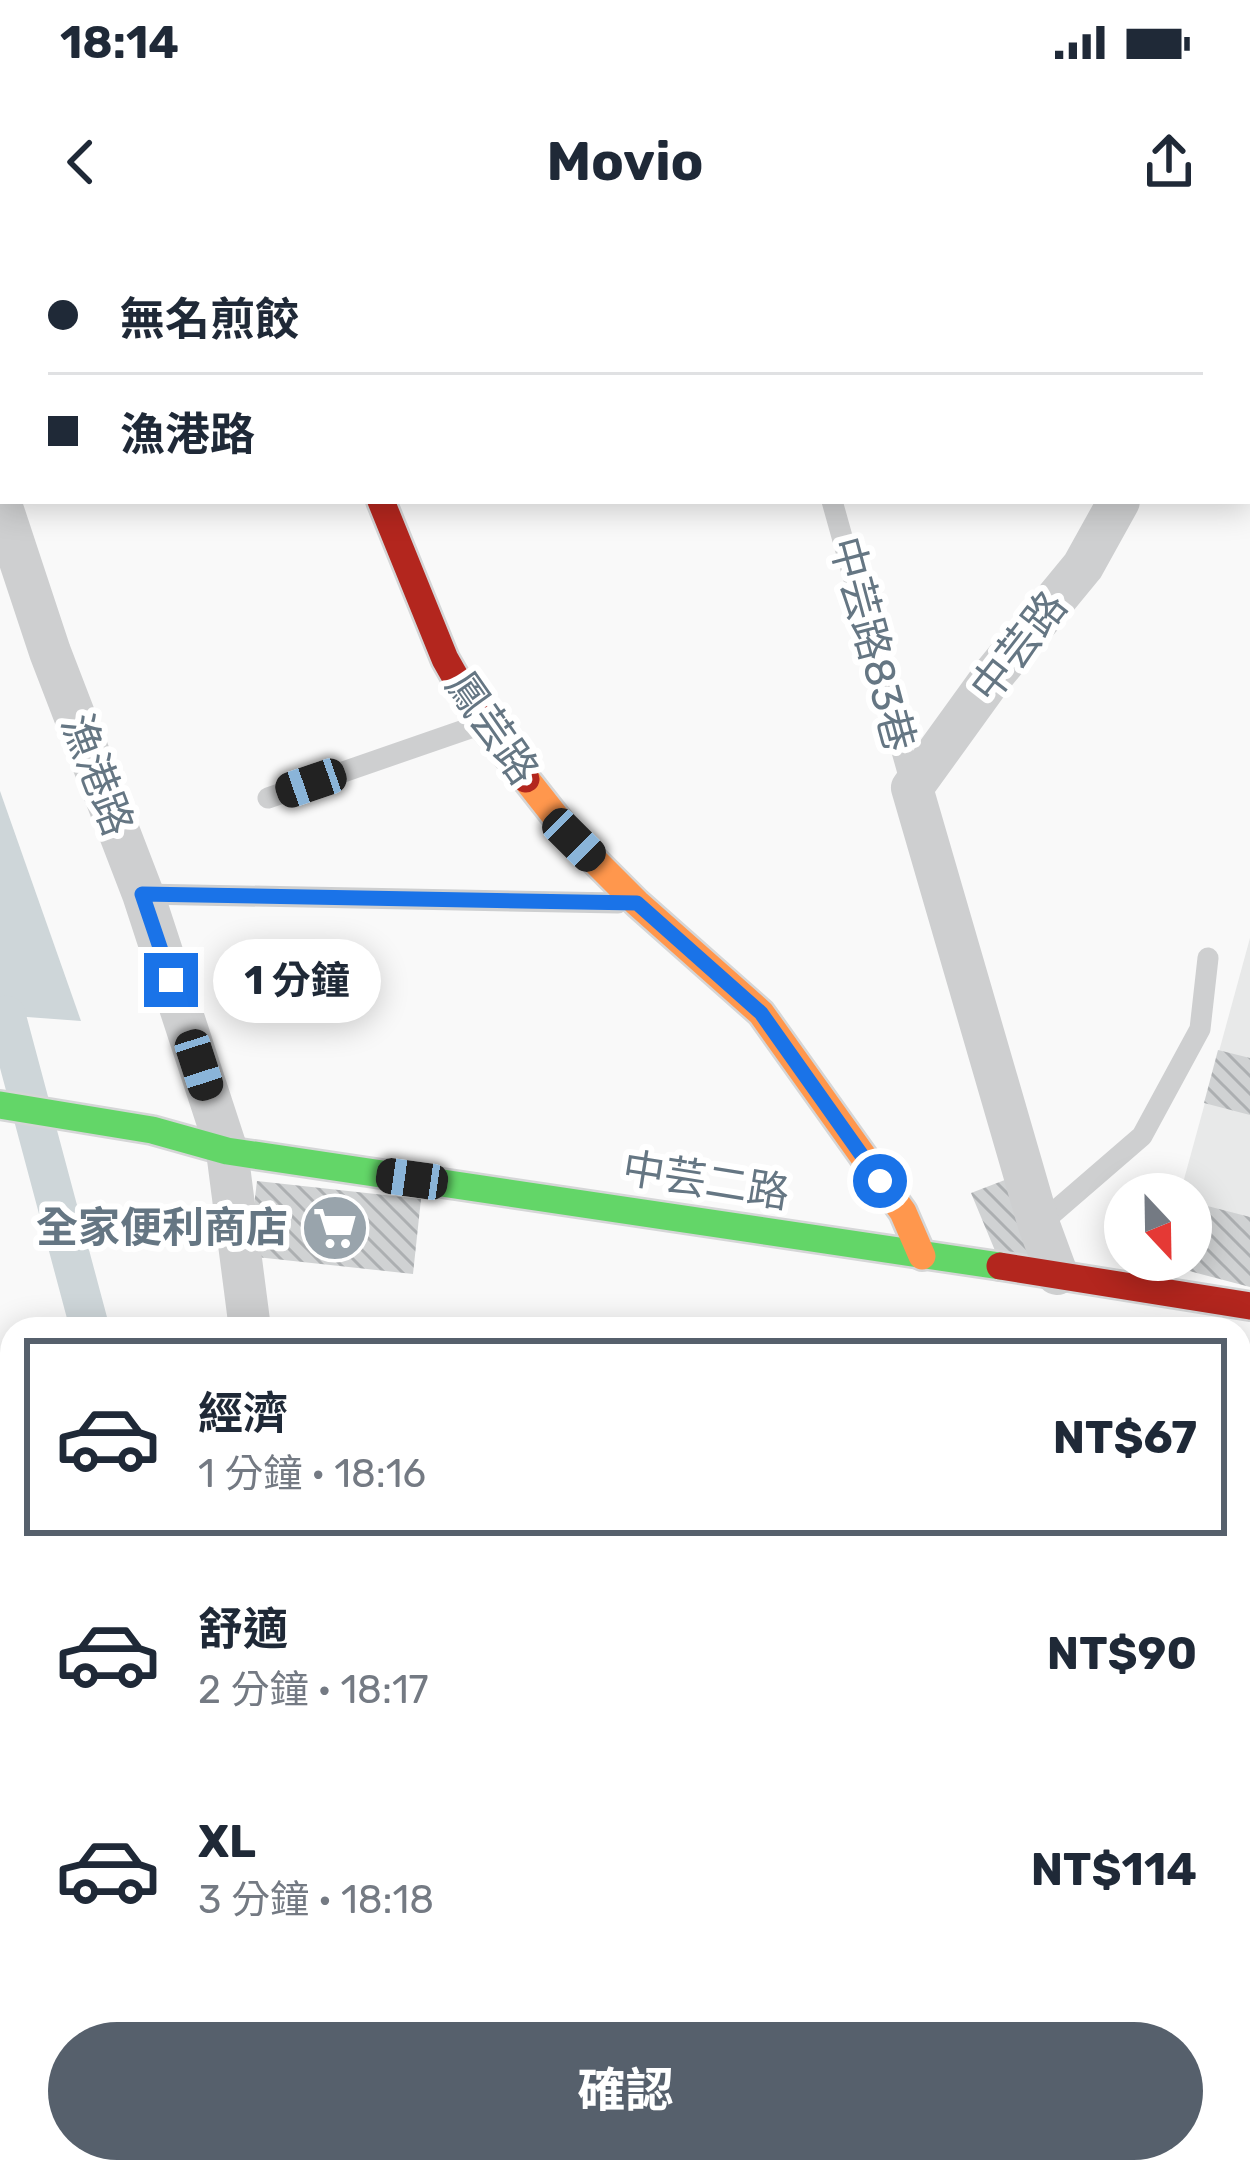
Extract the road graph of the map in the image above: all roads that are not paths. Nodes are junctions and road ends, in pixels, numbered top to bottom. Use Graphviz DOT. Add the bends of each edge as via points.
graph roads {
  1 [pos="1,504"];
  2 [pos="382,504"];
  3 [pos="833,504"];
  4 [pos="1116,504"];
  5 [pos="482,724"];
  6 [pos="912,788"];
  7 [pos="268,798"];
  8 [pos="142,894"];
  9 [pos="637,903"];
  10 [pos="1208,958"];
  11 [pos="0,1105"];
  12 [pos="227,1151"];
  13 [pos="1039,1225"];
  14 [pos="922,1256"];
  15 [pos="1057,1274"];
  16 [pos="1250,1306"];
  17 [pos="248,1317"];
  1 -- 8 [label="street, 漁港路"];
  2 -- 5 [label="street, 鳳芸路" via="445,659"];
  3 -- 6 [label="lane, 中芸路83巷"];
  4 -- 6 [label="street, 中芸路" via="1083,566"];
  5 -- 7 [label="lane"];
  5 -- 9 [label="street, 鳳芸路" via="574,840"];
  6 -- 13 [label="street"];
  8 -- 9 [label="lane"];
  8 -- 12 [label="street, 漁港路"];
  9 -- 14 [label="street, 鳳芸路" via="761,1013 903,1212"];
  10 -- 13 [label="lane" via="1200,1029 1142,1136"];
  11 -- 12 [label="street, 中芸二路"];
  12 -- 14 [label="street, 中芸二路"];
  12 -- 17 [label="street, 漁港路"];
  13 -- 15 [label="street"];
  14 -- 15 [label="street, 中芸二路"];
  15 -- 16 [label="street, 中芸二路"];
}
